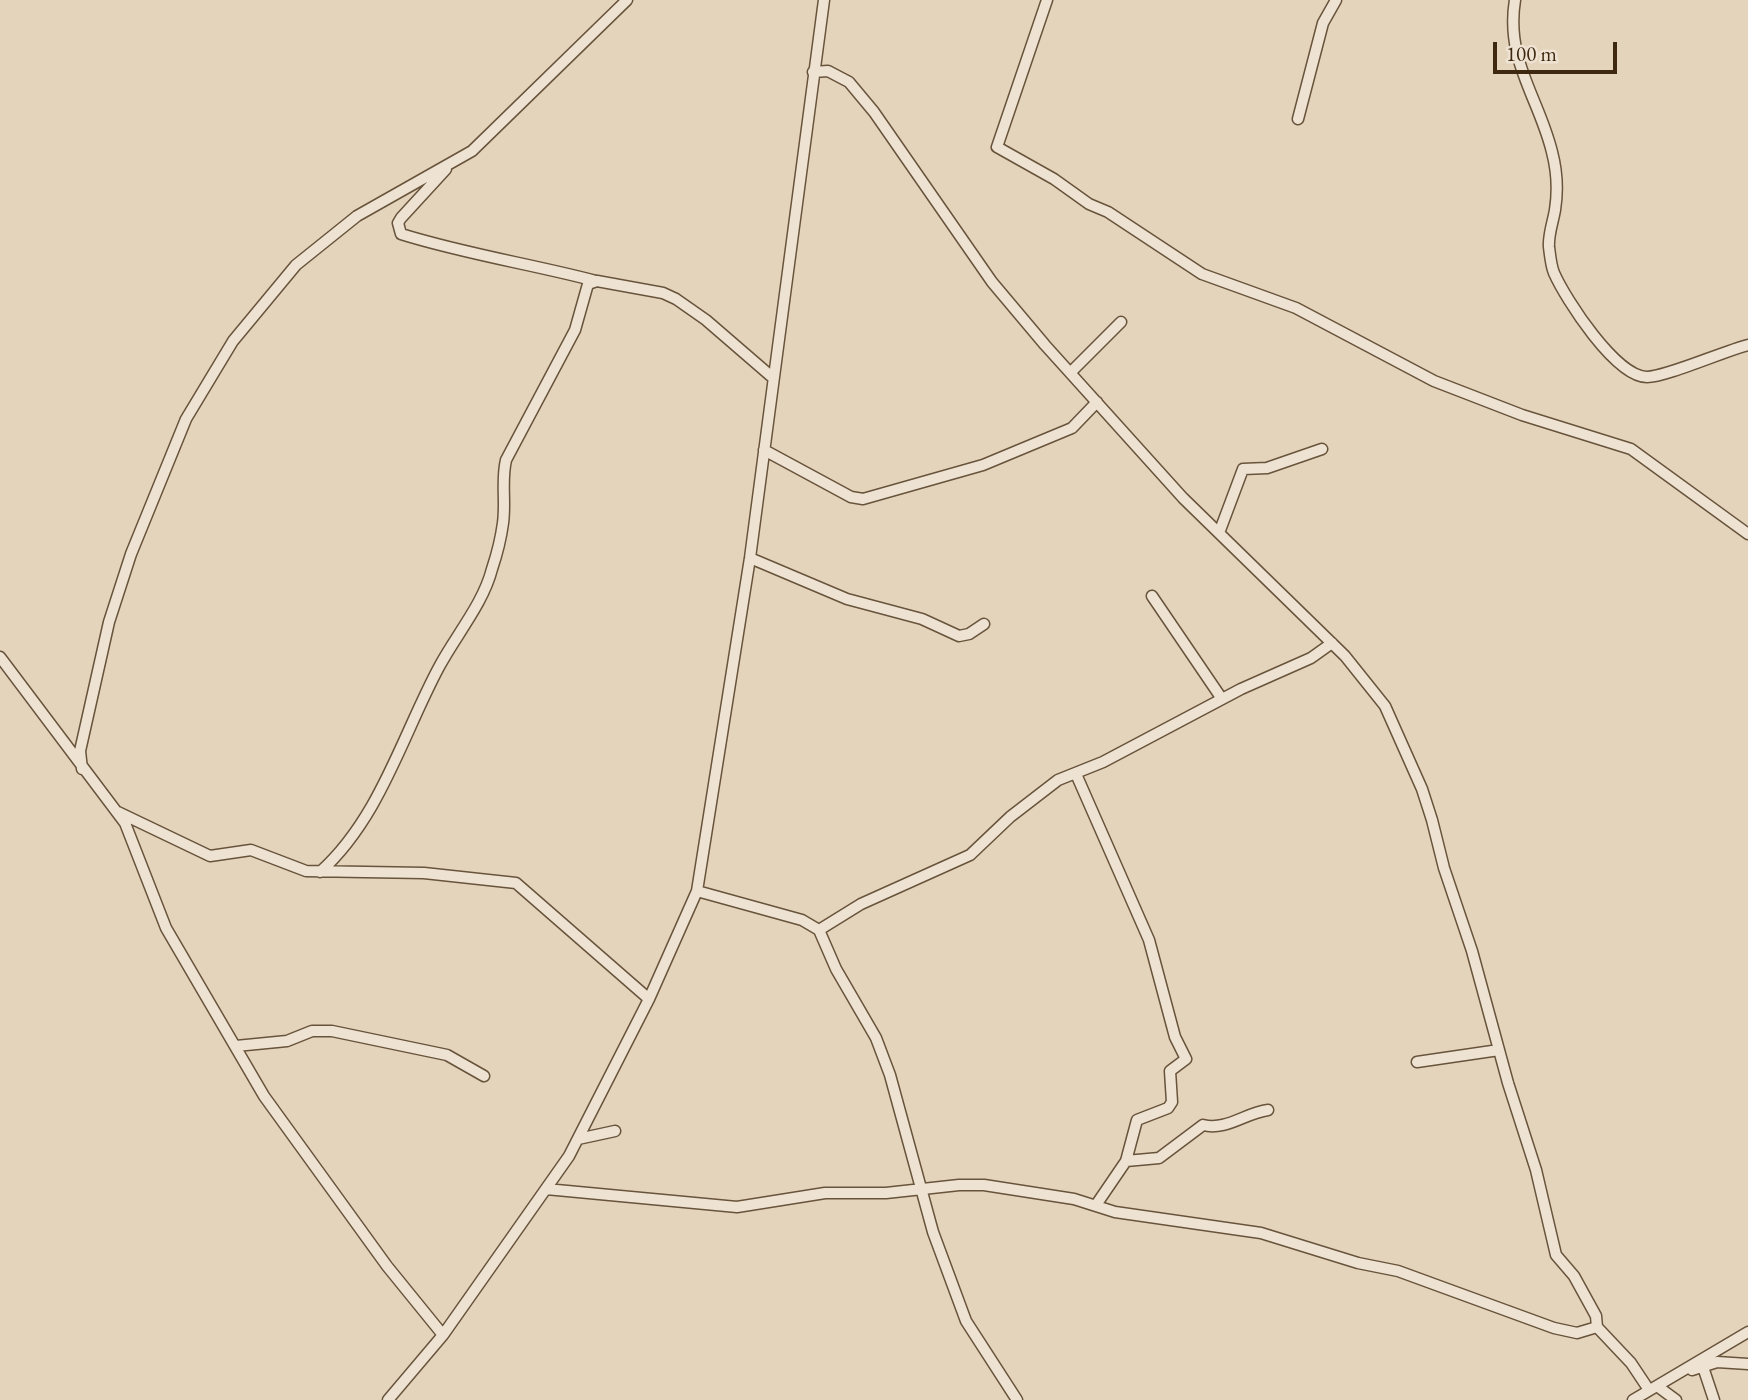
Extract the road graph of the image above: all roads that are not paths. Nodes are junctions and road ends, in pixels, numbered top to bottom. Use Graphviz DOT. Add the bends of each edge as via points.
graph roads {
  1 [pos="627,0"];
  2 [pos="824,0"];
  3 [pos="1047,0"];
  4 [pos="1336,0"];
  5 [pos="1515,0"];
  6 [pos="813,72"];
  7 [pos="1298,119"];
  8 [pos="450,164"];
  9 [pos="597,281"];
  10 [pos="1121,322"];
  11 [pos="1748,345"];
  12 [pos="1071,372"];
  13 [pos="772,377"];
  14 [pos="1097,402"];
  15 [pos="1322,449"];
  16 [pos="764,450"];
  17 [pos="1219,533"];
  18 [pos="1748,534"];
  19 [pos="750,558"];
  20 [pos="1152,596"];
  21 [pos="984,624"];
  22 [pos="1332,643"];
  23 [pos="0,657"];
  24 [pos="1222,699"];
  25 [pos="82,769"];
  26 [pos="1076,774"];
  27 [pos="118,811"];
  28 [pos="320,872"];
  29 [pos="698,891"];
  30 [pos="820,930"];
  31 [pos="649,999"];
  32 [pos="236,1046"];
  33 [pos="1499,1050"];
  34 [pos="1418,1062"];
  35 [pos="484,1076"];
  36 [pos="1268,1110"];
  37 [pos="615,1131"];
  38 [pos="578,1139"];
  39 [pos="1126,1161"];
  40 [pos="921,1188"];
  41 [pos="546,1189"];
  42 [pos="1096,1205"];
  43 [pos="1597,1327"];
  44 [pos="1748,1332"];
  45 [pos="443,1335"];
  46 [pos="1702,1364"];
  47 [pos="1748,1364"];
  48 [pos="1653,1388"];
  49 [pos="388,1400"];
  50 [pos="1017,1400"];
  51 [pos="1633,1400"];
  52 [pos="1676,1400"];
  53 [pos="1714,1400"];
  1 -- 8 [label="street" via="472,151"];
  2 -- 6 [label="street"];
  3 -- 18 [label="street" via="997,147 1202,274 1296,309 1434,381 1630,449"];
  4 -- 7 [label="street" via="1323,23"];
  5 -- 11 [label="street" via="1515,54 1541,117 1557,177 1549,243 1553,272 1583,320 1618,361 1646,377"];
  6 -- 12 [label="street" via="837,74 849,82 992,282"];
  6 -- 13 [label="street"];
  8 -- 9 [label="street" via="401,218 401,234 467,254 525,262"];
  8 -- 25 [label="street" via="357,216 296,265 233,341 209,380 186,419 131,554 106,634 80,751"];
  9 -- 13 [label="street" via="676,299"];
  9 -- 28 [label="street" via="585,290 575,330 506,460 502,475 504,522 481,597 430,682 358,832"];
  10 -- 12 [label="street"];
  12 -- 14 [label="street"];
  13 -- 16 [label="street"];
  14 -- 16 [label="street" via="1072,428 983,465 863,499 851,497"];
  14 -- 17 [label="street"];
  15 -- 17 [label="street" via="1267,468 1243,469"];
  16 -- 19 [label="street"];
  17 -- 22 [label="street"];
  19 -- 21 [label="street" via="846,599 922,619 959,636"];
  19 -- 29 [label="street"];
  20 -- 24 [label="street"];
  22 -- 24 [label="street" via="1311,658"];
  22 -- 33 [label="street" via="1385,706 1422,789"];
  23 -- 25 [label="street"];
  24 -- 26 [label="street"];
  25 -- 27 [label="street"];
  26 -- 30 [label="street" via="1058,780 1029,802 970,855 861,904"];
  26 -- 39 [label="street" via="1149,940 1175,1037 1186,1059 1170,1071 1172,1102 1168,1108 1141,1116 1134,1124"];
  27 -- 28 [label="street" via="210,856 251,850"];
  27 -- 32 [label="street" via="166,928"];
  28 -- 31 [label="street" via="424,873 516,883"];
  29 -- 30 [label="street" via="802,920"];
  29 -- 31 [label="street"];
  30 -- 40 [label="street" via="836,969 876,1038"];
  31 -- 38 [label="street"];
  32 -- 35 [label="street" via="332,1031 447,1055"];
  32 -- 45 [label="street" via="264,1096"];
  33 -- 34 [label="street"];
  33 -- 43 [label="street" via="1540,1181 1556,1255 1574,1276"];
  36 -- 39 [label="street" via="1218,1129 1203,1125 1159,1158"];
  37 -- 38 [label="street"];
  38 -- 41 [label="street"];
  39 -- 42 [label="street"];
  40 -- 41 [label="street" via="825,1193 712,1208 666,1199"];
  40 -- 42 [label="street" via="984,1185"];
  40 -- 50 [label="street" via="966,1321"];
  41 -- 45 [label="street"];
  42 -- 43 [label="street" via="1115,1212 1261,1233 1398,1272 1555,1328 1577,1333"];
  43 -- 48 [label="street"];
  44 -- 46 [label="street"];
  45 -- 49 [label="street"];
  46 -- 47 [label="street"];
  46 -- 48 [label="street"];
  46 -- 53 [label="street"];
  48 -- 51 [label="street"];
  48 -- 52 [label="street"];
}
